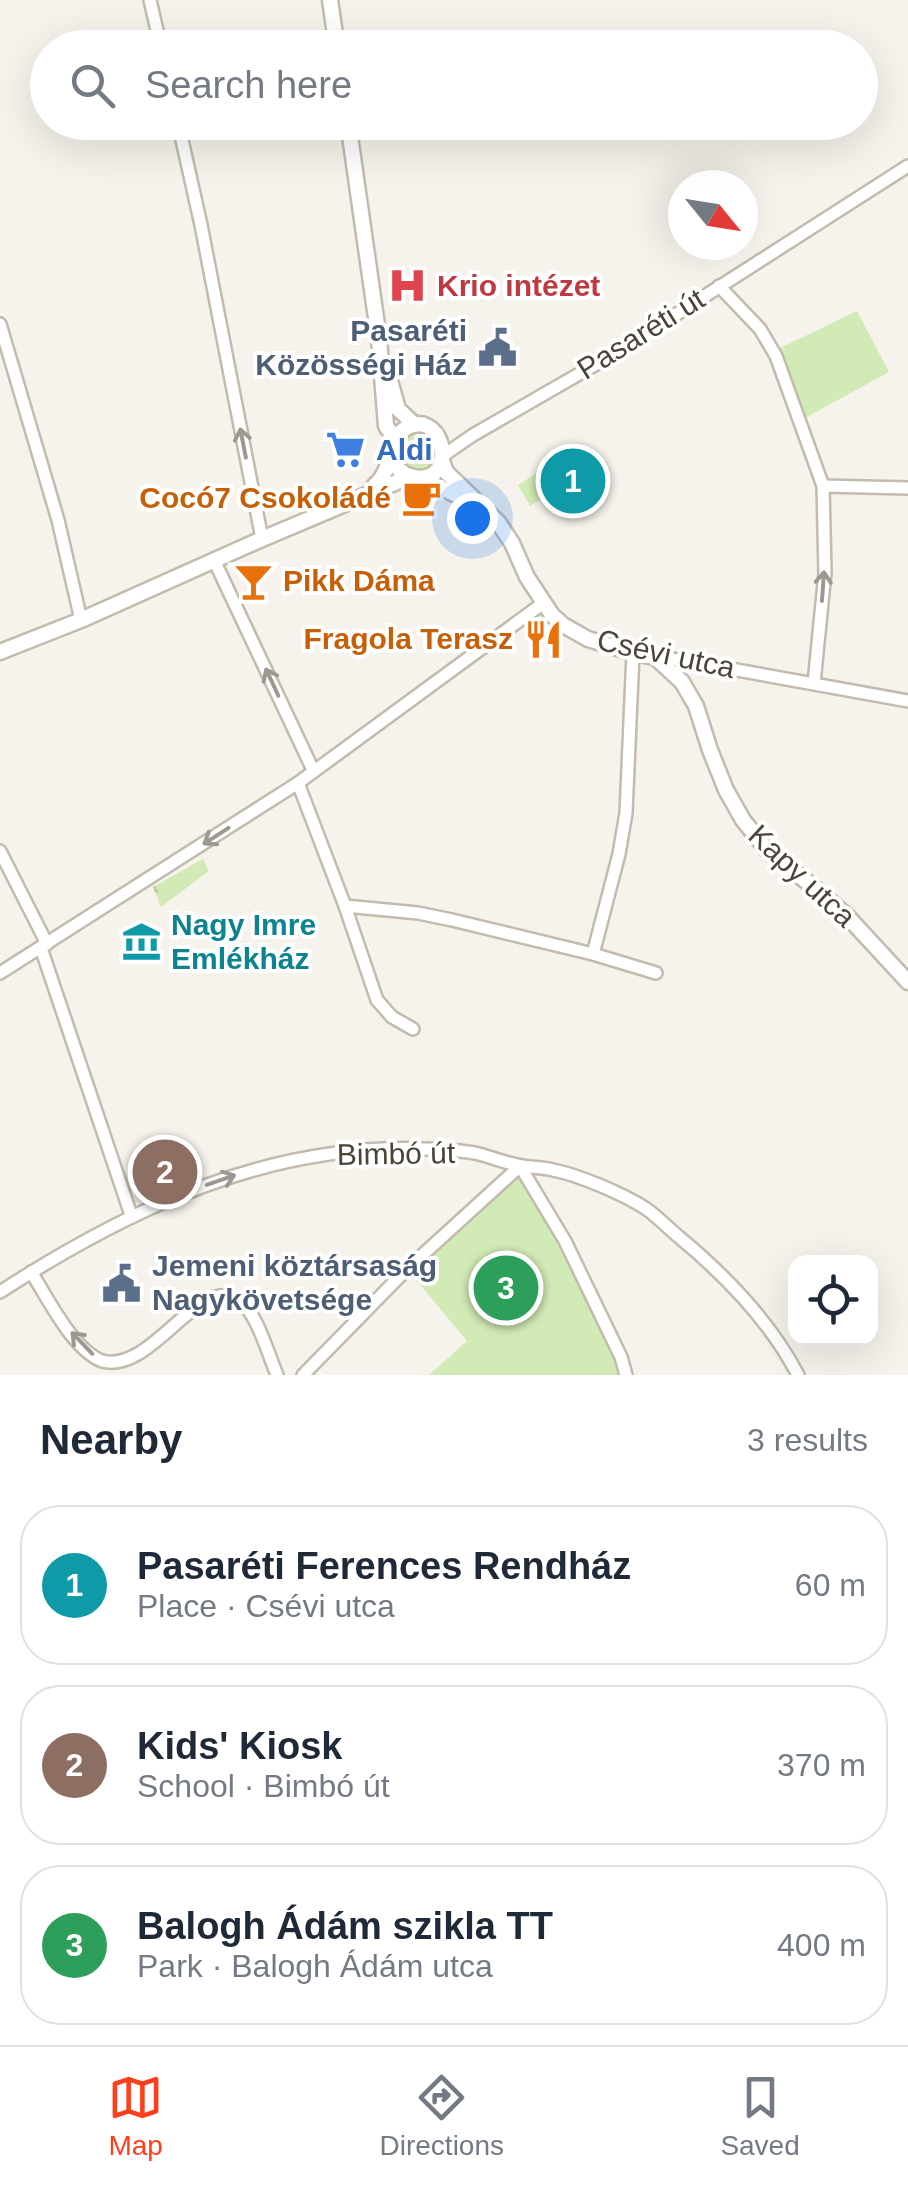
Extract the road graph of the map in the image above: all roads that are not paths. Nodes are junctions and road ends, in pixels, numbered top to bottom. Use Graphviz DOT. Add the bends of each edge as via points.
graph roads {
  1 [pos="150,0"];
  2 [pos="330,0"];
  3 [pos="157,30"];
  4 [pos="334,30"];
  5 [pos="182,140"];
  6 [pos="351,140"];
  7 [pos="908,166"];
  8 [pos="719,286"];
  9 [pos="0,324"];
  10 [pos="379,339"];
  11 [pos="416,426"];
  12 [pos="473,435"];
  13 [pos="440,438"];
  14 [pos="395,439"];
  15 [pos="392,456"];
  16 [pos="443,458"];
  17 [pos="416,477"];
  18 [pos="823,486"];
  19 [pos="908,488"];
  20 [pos="362,496"];
  21 [pos="488,510"];
  22 [pos="262,539"];
  23 [pos="214,560"];
  24 [pos="542,604"];
  25 [pos="81,620"];
  26 [pos="0,652"];
  27 [pos="633,653"];
  28 [pos="655,657"];
  29 [pos="814,683"];
  30 [pos="908,701"];
  31 [pos="314,770"];
  32 [pos="298,783"];
  33 [pos="0,851"];
  34 [pos="345,906"];
  35 [pos="44,946"];
  36 [pos="594,954"];
  37 [pos="656,972"];
  38 [pos="0,973"];
  39 [pos="908,982"];
  40 [pos="413,1029"];
  41 [pos="520,1166"];
  42 [pos="130,1216"];
  43 [pos="31,1272"];
  44 [pos="0,1292"];
  45 [pos="277,1375"];
  46 [pos="304,1375"];
  47 [pos="626,1375"];
  48 [pos="798,1375"];
  1 -- 3 [label="street"];
  2 -- 4 [label="street"];
  22 -- 5 [label="street, one-way"];
  6 -- 10 [label="street"];
  7 -- 8 [label="street, Pasaréti út"];
  8 -- 12 [label="street, Pasaréti út"];
  8 -- 18 [label="street" via="776,356"];
  9 -- 25 [label="street"];
  10 -- 11 [label="street" via="395,401"];
  10 -- 14 [label="street" via="386,426"];
  11 -- 13 [label="street"];
  11 -- 14 [label="street"];
  12 -- 13 [label="street, Pasaréti út"];
  12 -- 16 [label="street, Pasaréti út"];
  13 -- 16 [label="street"];
  14 -- 15 [label="street"];
  15 -- 17 [label="street" via="398,470"];
  15 -- 20 [label="street" via="382,478"];
  16 -- 17 [label="street" via="429,475"];
  16 -- 21 [label="street, Csévi utca" via="446,472"];
  17 -- 20 [label="street"];
  17 -- 21 [label="street"];
  18 -- 19 [label="street"];
  29 -- 18 [label="street, one-way" via="825,573"];
  20 -- 22 [label="street"];
  21 -- 24 [label="street, Csévi utca"];
  22 -- 23 [label="street"];
  23 -- 25 [label="street"];
  31 -- 23 [label="street, one-way"];
  24 -- 27 [label="street, Csévi utca" via="575,632"];
  24 -- 31 [label="street"];
  25 -- 26 [label="street"];
  27 -- 28 [label="street, Csévi utca"];
  27 -- 36 [label="street" via="626,813"];
  28 -- 29 [label="street, Csévi utca"];
  28 -- 39 [label="street, Kapy utca" via="688,691 743,820"];
  29 -- 30 [label="street, Csévi utca"];
  31 -- 32 [label="street"];
  32 -- 34 [label="street"];
  32 -- 35 [label="street, one-way"];
  33 -- 35 [label="street"];
  34 -- 36 [label="street" via="418,914"];
  34 -- 40 [label="street" via="377,1000"];
  35 -- 38 [label="street"];
  35 -- 42 [label="street"];
  36 -- 37 [label="street"];
  42 -- 41 [label="street, Bimbó út, one-way" via="240,1173 329,1153 425,1149"];
  41 -- 46 [label="street"];
  41 -- 47 [label="street" via="565,1240"];
  41 -- 48 [label="street, Bimbó út" via="554,1170 644,1208 746,1301"];
  42 -- 43 [label="street, Bimbó út"];
  43 -- 44 [label="street, Bimbó út"];
  45 -- 43 [label="street, one-way" via="250,1313 230,1296 203,1303 148,1350 117,1364 82,1347"];
}
